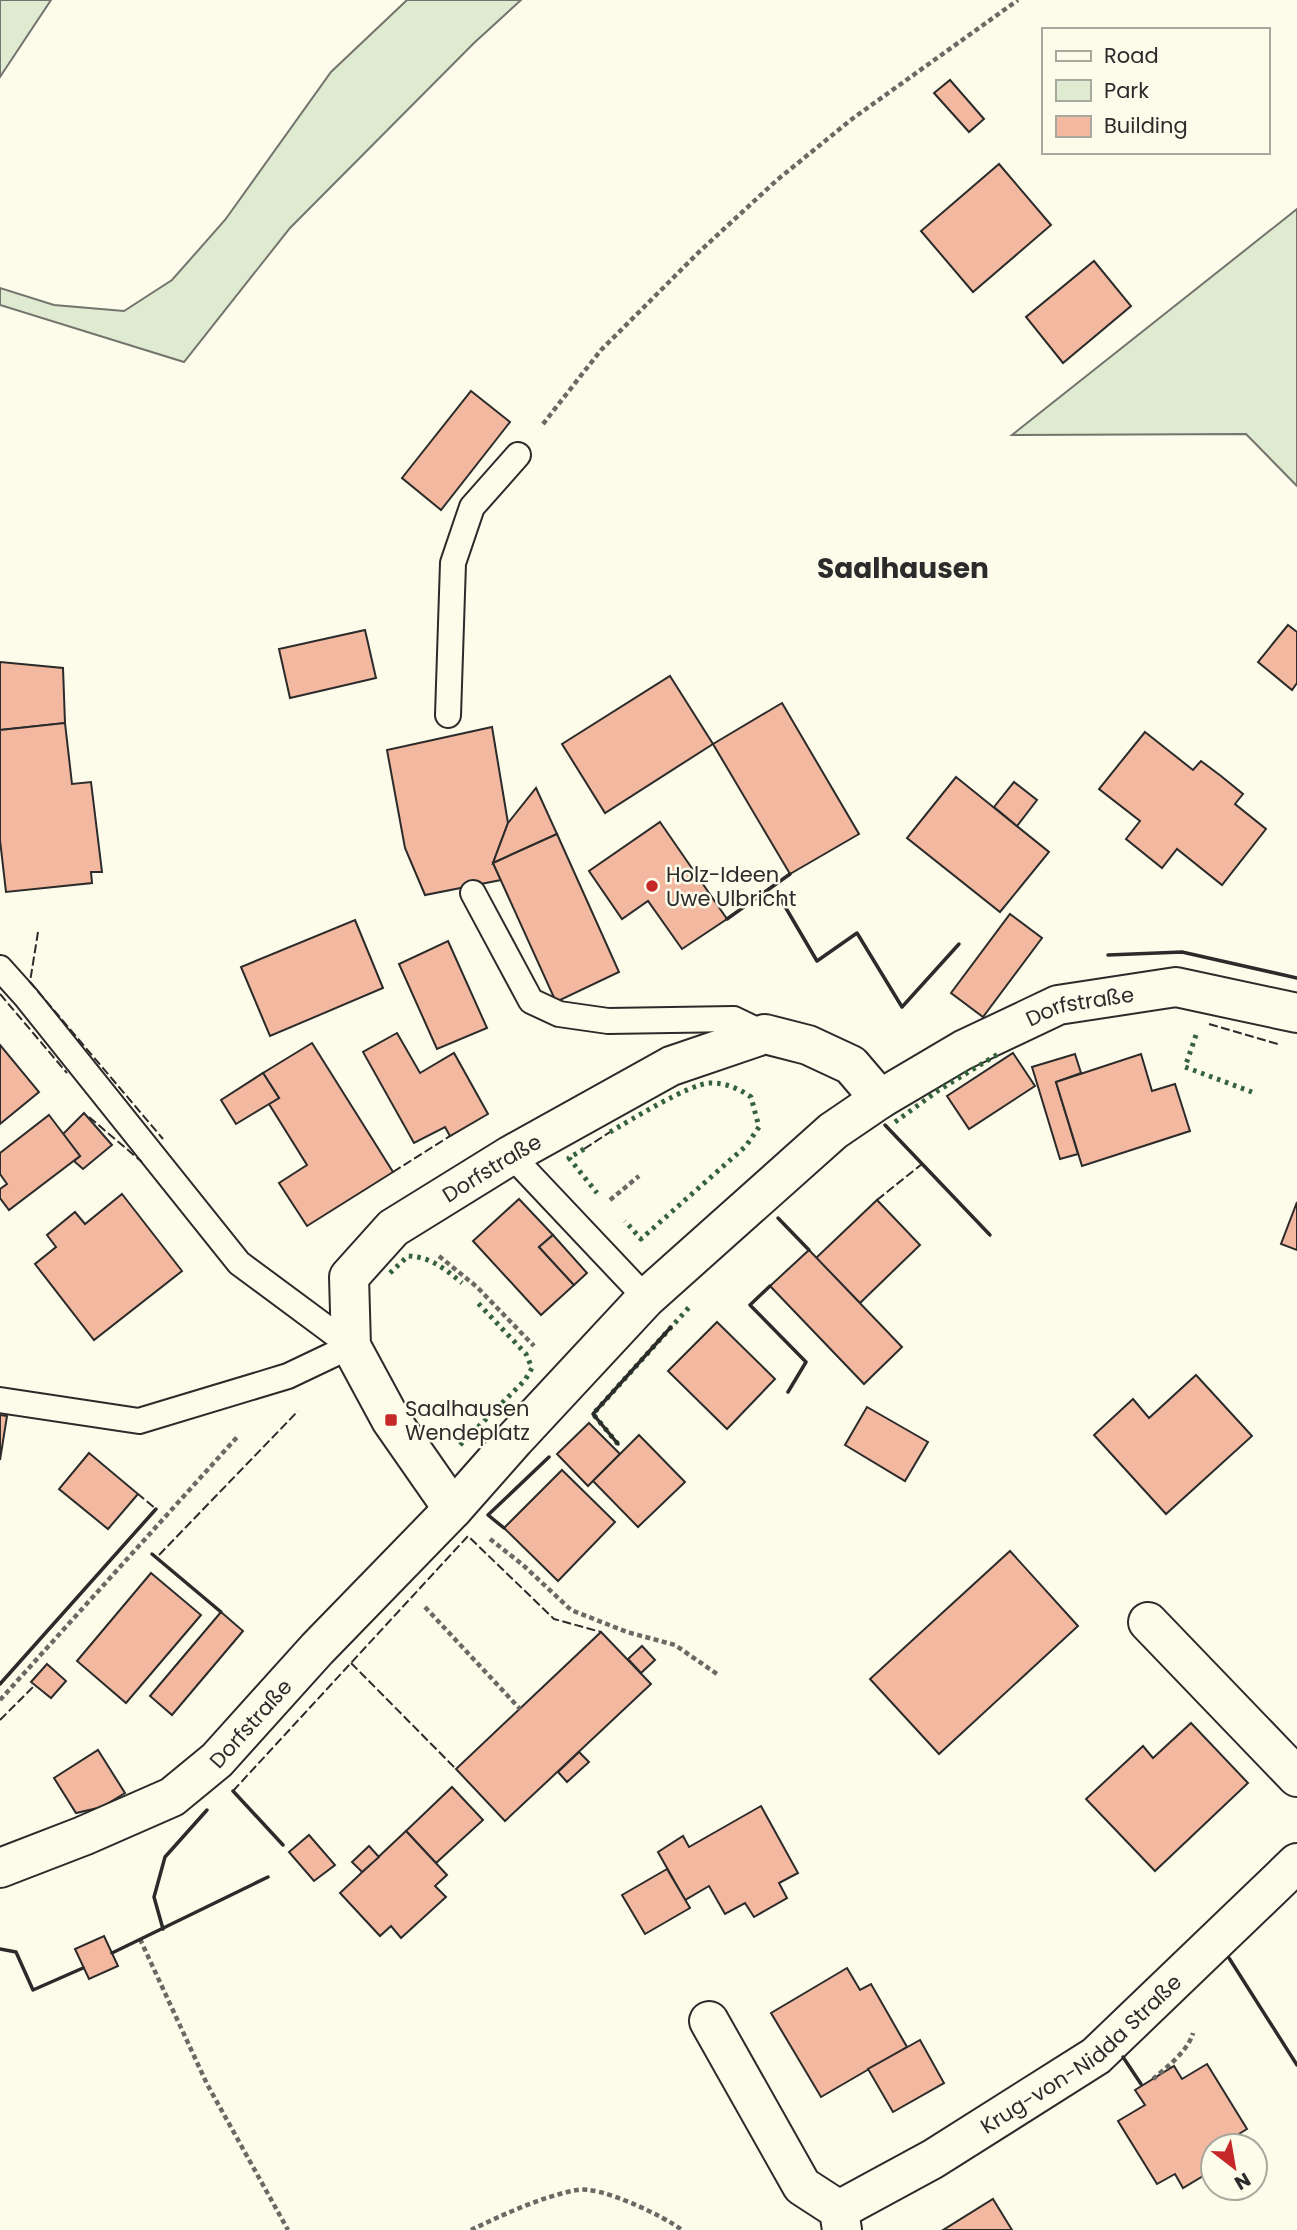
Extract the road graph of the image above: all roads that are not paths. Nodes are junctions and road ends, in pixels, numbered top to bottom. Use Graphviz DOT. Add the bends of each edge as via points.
graph roads {
  1 [pos="518,455"];
  2 [pos="449,715"];
  3 [pos="473,893"];
  4 [pos="0,968"];
  5 [pos="1297,1013"];
  6 [pos="765,1034"];
  7 [pos="880,1099"];
  8 [pos="511,1155"];
  9 [pos="646,1298"];
  10 [pos="351,1346"];
  11 [pos="0,1400"];
  12 [pos="453,1509"];
  13 [pos="1148,1622"];
  14 [pos="1297,1777"];
  15 [pos="1297,1863"];
  16 [pos="0,1868"];
  17 [pos="709,2021"];
  18 [pos="841,2220"];
  1 -- 2 [label="lane" via="472,507 453,563"];
  3 -- 6 [label="lane" via="531,1001 559,1014 608,1021 734,1018"];
  4 -- 10 [label="lane" via="239,1263"];
  5 -- 7 [label="street, Dorfstraße" via="1176,986 1058,1005 963,1050"];
  6 -- 7 [label="street" via="808,1045 851,1065"];
  6 -- 8 [label="street, Dorfstraße" via="671,1066"];
  7 -- 9 [label="street, Dorfstraße" via="833,1131"];
  8 -- 9 [label="lane"];
  8 -- 10 [label="street, Dorfstraße" via="393,1228 349,1277"];
  9 -- 12 [label="street, Dorfstraße"];
  10 -- 11 [label="lane" via="288,1376 139,1421"];
  10 -- 12 [label="street, Dorfstraße" via="391,1420"];
  12 -- 16 [label="street, Dorfstraße" via="216,1760 173,1797"];
  13 -- 14 [label="street"];
  15 -- 18 [label="street, Krug-von-Nidda Straße" via="1096,2056"];
  17 -- 18 [label="street, Krug-von-Nidda Straße" via="802,2186"];
}
